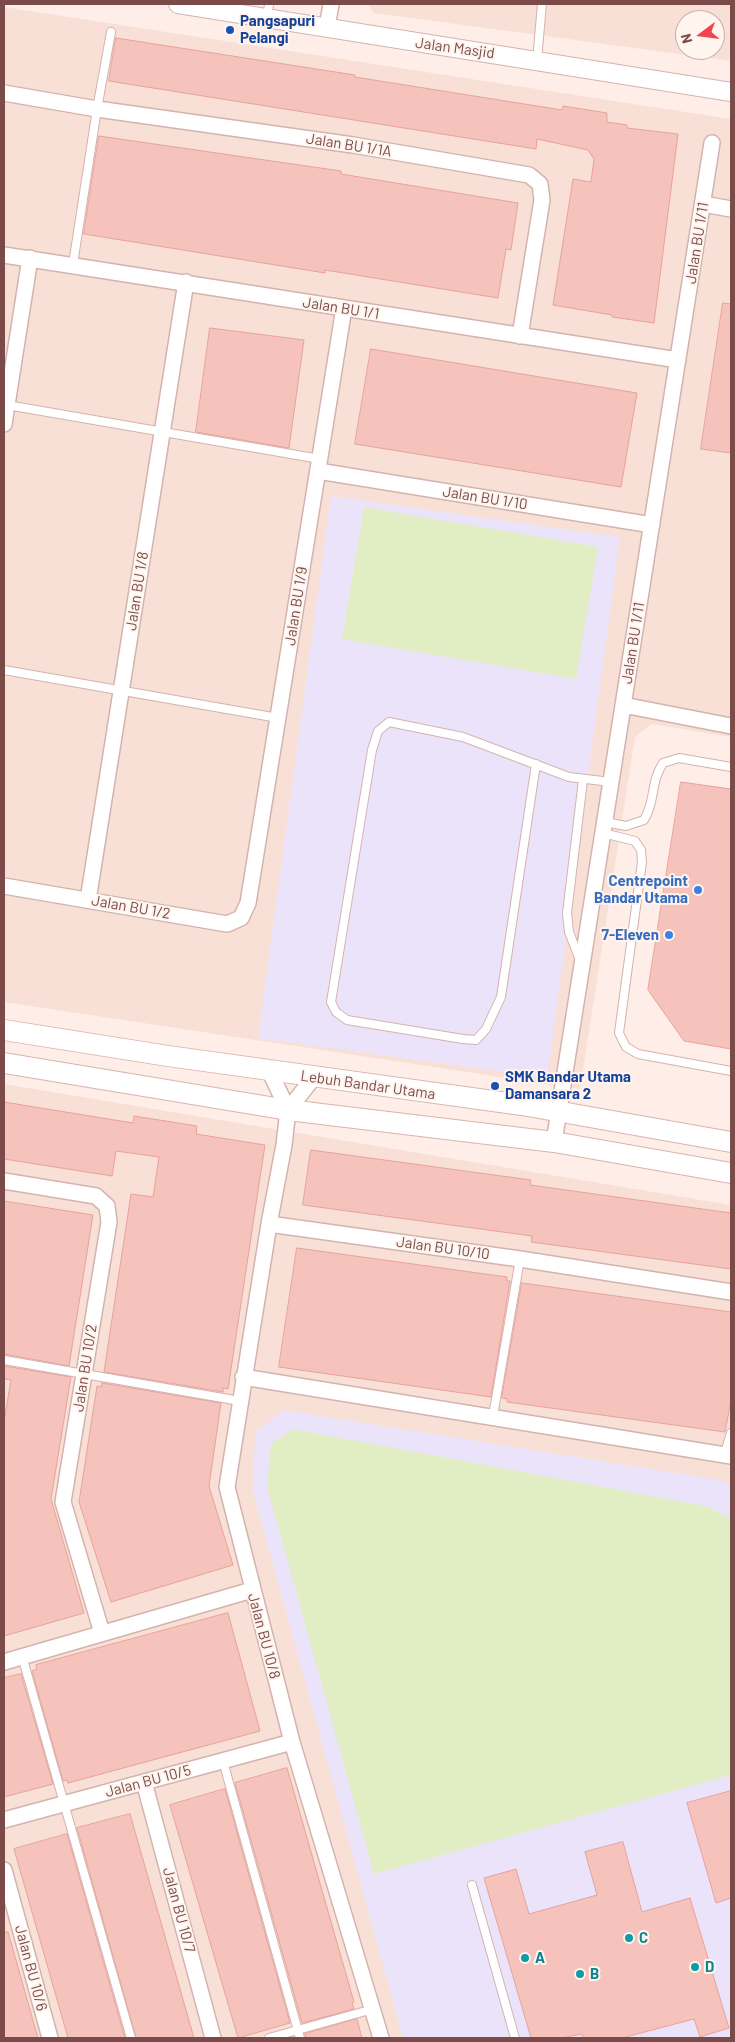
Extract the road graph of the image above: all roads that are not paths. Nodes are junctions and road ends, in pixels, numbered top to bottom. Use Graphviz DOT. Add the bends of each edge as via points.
graph roads {
  1 [pos="178,4"];
  2 [pos="331,4"];
  3 [pos="542,4"];
  4 [pos="268,11"];
  5 [pos="327,28"];
  6 [pos="111,32"];
  7 [pos="536,60"];
  8 [pos="731,92"];
  9 [pos="4,93"];
  10 [pos="97,109"];
  11 [pos="712,143"];
  12 [pos="703,204"];
  13 [pos="731,209"];
  14 [pos="4,255"];
  15 [pos="30,258"];
  16 [pos="74,264"];
  17 [pos="186,282"];
  18 [pos="344,308"];
  19 [pos="520,336"];
  20 [pos="678,360"];
  21 [pos="5,417"];
  22 [pos="162,432"];
  23 [pos="319,465"];
  24 [pos="652,524"];
  25 [pos="4,670"];
  26 [pos="121,691"];
  27 [pos="623,705"];
  28 [pos="278,718"];
  29 [pos="731,726"];
  30 [pos="536,764"];
  31 [pos="731,767"];
  32 [pos="583,780"];
  33 [pos="611,782"];
  34 [pos="604,828"];
  35 [pos="4,886"];
  36 [pos="88,900"];
  37 [pos="248,903"];
  38 [pos="582,966"];
  39 [pos="4,1030"];
  40 [pos="4,1063"];
  41 [pos="268,1070"];
  42 [pos="731,1071"];
  43 [pos="314,1077"];
  44 [pos="288,1110"];
  45 [pos="559,1111"];
  46 [pos="554,1142"];
  47 [pos="731,1142"];
  48 [pos="731,1173"];
  49 [pos="4,1181"];
  50 [pos="269,1224"];
  51 [pos="520,1259"];
  52 [pos="731,1292"];
  53 [pos="4,1360"];
  54 [pos="84,1374"];
  55 [pos="243,1377"];
  56 [pos="240,1401"];
  57 [pos="493,1416"];
  58 [pos="731,1432"];
  59 [pos="728,1454"];
  60 [pos="252,1590"];
  61 [pos="102,1633"];
  62 [pos="22,1656"];
  63 [pos="4,1662"];
  64 [pos="292,1742"];
  65 [pos="223,1761"];
  66 [pos="144,1782"];
  67 [pos="64,1804"];
  68 [pos="4,1820"];
  69 [pos="4,1870"];
  70 [pos="472,1885"];
  71 [pos="373,2009"];
  72 [pos="299,2034"];
  73 [pos="50,2038"];
  74 [pos="131,2038"];
  75 [pos="213,2038"];
  76 [pos="269,2038"];
  77 [pos="381,2038"];
  78 [pos="515,2038"];
  1 -- 4 [label="street, Jalan Masjid"];
  2 -- 5 [label="street"];
  3 -- 7 [label="lane"];
  4 -- 5 [label="street, Jalan Masjid"];
  5 -- 7 [label="street, Jalan Masjid"];
  6 -- 10 [label="lane"];
  7 -- 8 [label="street, Jalan Masjid"];
  9 -- 10 [label="street, Jalan BU 1/1A"];
  10 -- 16 [label="lane"];
  10 -- 19 [label="street, Jalan BU 1/1A" via="353,145 529,175 540,184 542,200"];
  11 -- 12 [label="street, Jalan BU 1/11"];
  12 -- 13 [label="street"];
  12 -- 20 [label="street, Jalan BU 1/11"];
  14 -- 15 [label="street, Jalan BU 1/1"];
  15 -- 16 [label="street, Jalan BU 1/1"];
  15 -- 21 [label="street"];
  16 -- 17 [label="street, Jalan BU 1/1"];
  17 -- 18 [label="street, Jalan BU 1/1"];
  17 -- 22 [label="street, Jalan BU 1/8"];
  18 -- 19 [label="street, Jalan BU 1/1"];
  18 -- 23 [label="street, Jalan BU 1/9"];
  19 -- 20 [label="street, Jalan BU 1/1"];
  20 -- 24 [label="street, Jalan BU 1/11"];
  21 -- 22 [label="lane"];
  22 -- 23 [label="lane"];
  22 -- 26 [label="street, Jalan BU 1/8"];
  23 -- 24 [label="street, Jalan BU 1/10"];
  23 -- 28 [label="street, Jalan BU 1/9"];
  24 -- 27 [label="street, Jalan BU 1/11"];
  25 -- 26 [label="lane"];
  26 -- 28 [label="lane"];
  26 -- 36 [label="street, Jalan BU 1/8"];
  27 -- 29 [label="street"];
  27 -- 33 [label="street, Jalan BU 1/11"];
  28 -- 37 [label="street, Jalan BU 1/9"];
  30 -- 30 [label="lane" via="463,737 389,722 378,730 372,750 331,1002 336,1012 347,1020 463,1040 476,1040 486,1029 500,997"];
  30 -- 32 [label="lane"];
  31 -- 34 [label="lane" via="679,758 663,762 655,775 650,810 644,820"];
  32 -- 33 [label="lane"];
  32 -- 38 [label="lane" via="567,913 569,932"];
  33 -- 34 [label="street, Jalan BU 1/11"];
  34 -- 38 [label="street, Jalan BU 1/11"];
  34 -- 42 [label="lane" via="635,841 642,862 619,1033 626,1047 638,1054"];
  35 -- 36 [label="street, Jalan BU 1/2"];
  36 -- 37 [label="street, Jalan BU 1/2" via="227,924 241,918"];
  38 -- 45 [label="street, Jalan BU 1/11"];
  39 -- 41 [label="main road, Lebuh Bandar Utama"];
  40 -- 44 [label="main road"];
  41 -- 43 [label="main road, Lebuh Bandar Utama"];
  41 -- 44 [label="street"];
  43 -- 44 [label="street"];
  43 -- 45 [label="main road, Lebuh Bandar Utama"];
  44 -- 46 [label="main road"];
  44 -- 50 [label="street"];
  45 -- 46 [label="street, Jalan BU 1/11"];
  45 -- 47 [label="main road, Lebuh Bandar Utama"];
  46 -- 48 [label="main road"];
  49 -- 54 [label="street, Jalan BU 10/2" via="96,1196 107,1206 109,1222"];
  50 -- 51 [label="street, Jalan BU 10/10"];
  50 -- 55 [label="street, Jalan BU 10/8"];
  51 -- 52 [label="street, Jalan BU 10/10"];
  51 -- 57 [label="lane"];
  53 -- 54 [label="lane"];
  54 -- 56 [label="lane"];
  54 -- 61 [label="street, Jalan BU 10/2" via="63,1502"];
  55 -- 56 [label="street, Jalan BU 10/8"];
  55 -- 57 [label="street"];
  56 -- 60 [label="street, Jalan BU 10/8" via="226,1486"];
  57 -- 59 [label="street"];
  58 -- 59 [label="lane"];
  60 -- 61 [label="street"];
  60 -- 64 [label="street, Jalan BU 10/8"];
  61 -- 62 [label="street"];
  62 -- 63 [label="street"];
  62 -- 67 [label="lane"];
  64 -- 65 [label="street, Jalan BU 10/5"];
  64 -- 71 [label="street, Jalan BU 10/8"];
  65 -- 66 [label="street, Jalan BU 10/5"];
  65 -- 72 [label="lane"];
  66 -- 67 [label="street, Jalan BU 10/5"];
  66 -- 75 [label="street, Jalan BU 10/7"];
  67 -- 68 [label="street, Jalan BU 10/5"];
  67 -- 74 [label="lane"];
  69 -- 73 [label="street, Jalan BU 10/6"];
  70 -- 78 [label="lane"];
  71 -- 72 [label="lane"];
  71 -- 77 [label="street, Jalan BU 10/8"];
  72 -- 76 [label="lane"];
}
